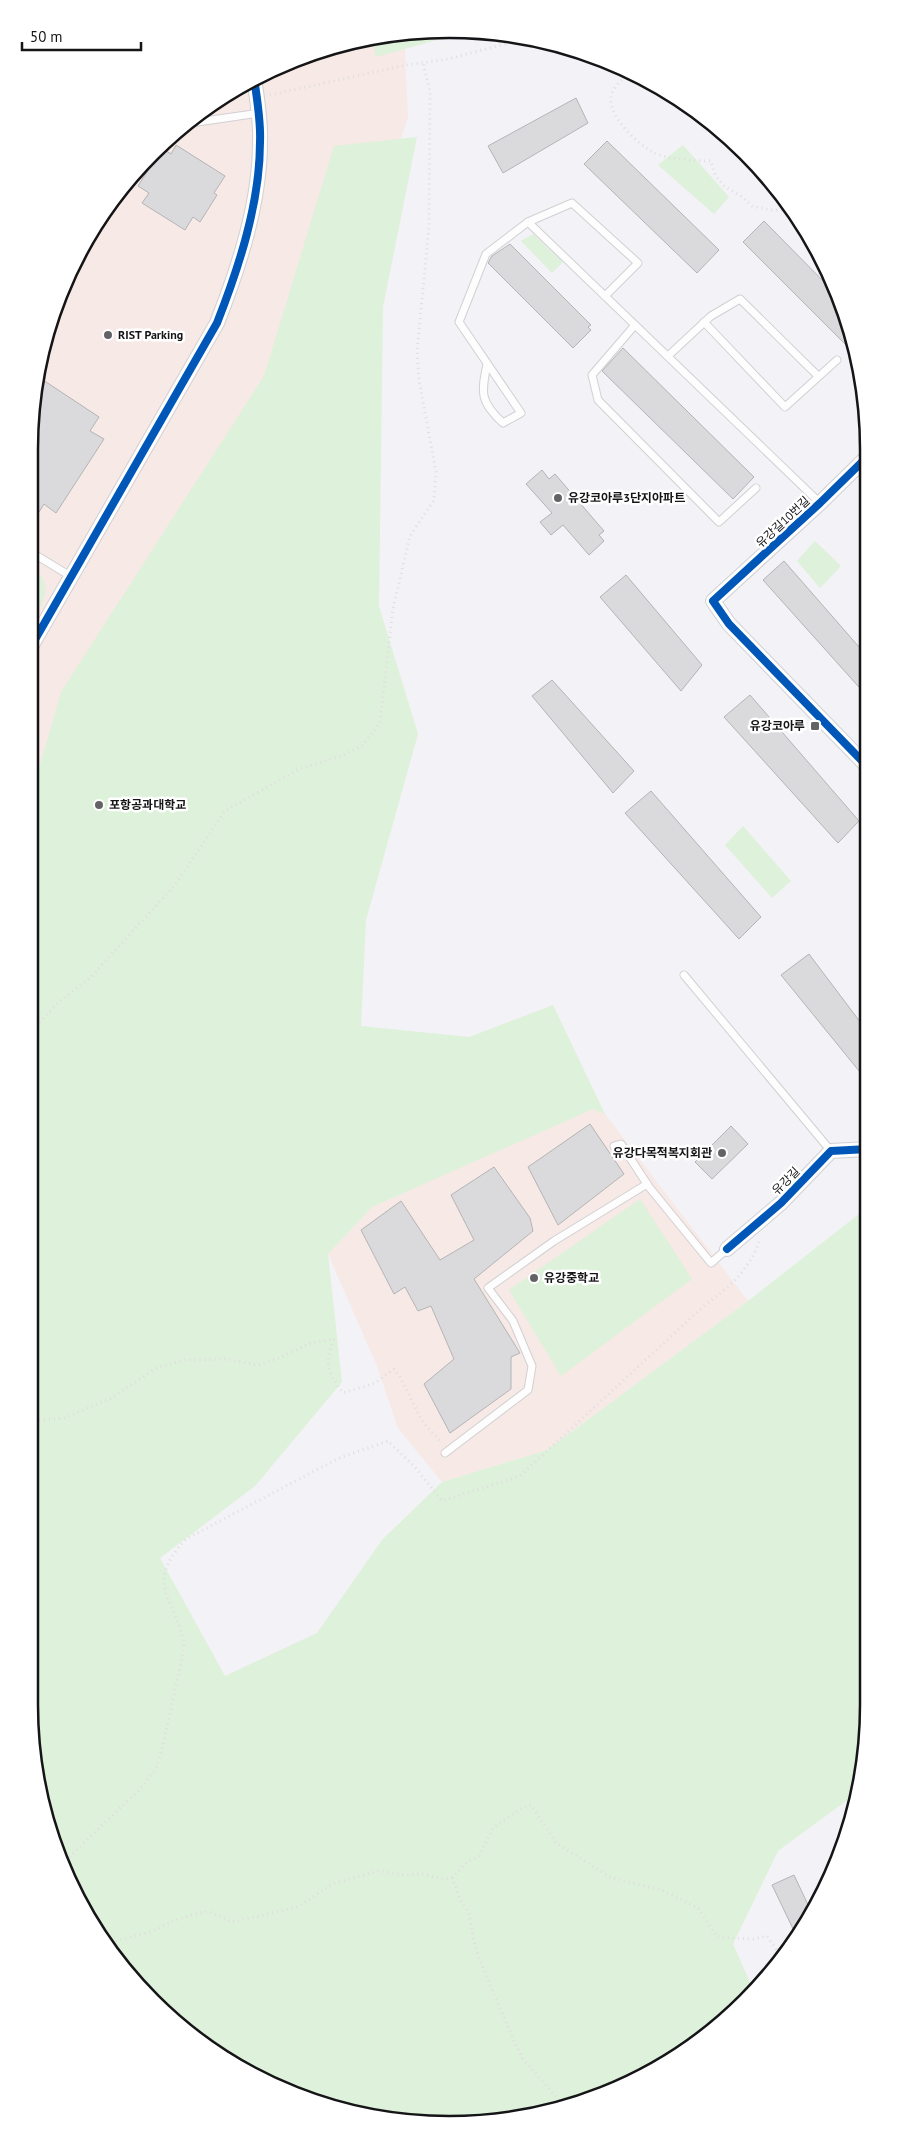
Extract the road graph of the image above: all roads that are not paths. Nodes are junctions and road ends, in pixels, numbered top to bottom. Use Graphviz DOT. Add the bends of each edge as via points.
graph roads {
  1 [pos="255,86"];
  2 [pos="259,113"];
  3 [pos="200,122"];
  4 [pos="528,222"];
  5 [pos="605,296"];
  6 [pos="704,322"];
  7 [pos="635,324"];
  8 [pos="668,356"];
  9 [pos="836,360"];
  10 [pos="487,364"];
  11 [pos="818,376"];
  12 [pos="860,464"];
  13 [pos="756,488"];
  14 [pos="820,503"];
  15 [pos="38,556"];
  16 [pos="72,577"];
  17 [pos="38,635"];
  18 [pos="860,759"];
  19 [pos="684,975"];
  20 [pos="614,1146"];
  21 [pos="860,1149"];
  22 [pos="831,1151"];
  23 [pos="647,1184"];
  24 [pos="727,1249"];
  25 [pos="446,1451"];
  1 -- 2 [label="street"];
  2 -- 3 [label="lane"];
  2 -- 16 [label="street" via="260,143 251,216 236,272 217,323"];
  4 -- 5 [label="lane"];
  4 -- 5 [label="lane" via="572,203 638,263"];
  4 -- 10 [label="lane" via="486,254 458,322"];
  5 -- 7 [label="lane"];
  6 -- 8 [label="lane"];
  6 -- 11 [label="lane" via="740,298"];
  6 -- 11 [label="lane" via="785,407"];
  7 -- 8 [label="lane"];
  7 -- 13 [label="lane" via="592,375 598,400 719,522"];
  8 -- 14 [label="lane"];
  9 -- 11 [label="lane"];
  10 -- 10 [label="lane" via="521,414 503,423 488,410 482,388"];
  12 -- 14 [label="street, 유강길10번길"];
  14 -- 18 [label="street, 유강길10번길" via="713,601 736,631"];
  15 -- 16 [label="lane"];
  16 -- 17 [label="street"];
  19 -- 22 [label="lane"];
  20 -- 23 [label="lane" via="621,1144"];
  21 -- 22 [label="street"];
  22 -- 24 [label="street, 유강길" via="769,1213"];
  23 -- 24 [label="lane, 유강길" via="711,1263"];
  23 -- 25 [label="lane" via="554,1241 488,1288 513,1321 532,1366 528,1390"];
}
